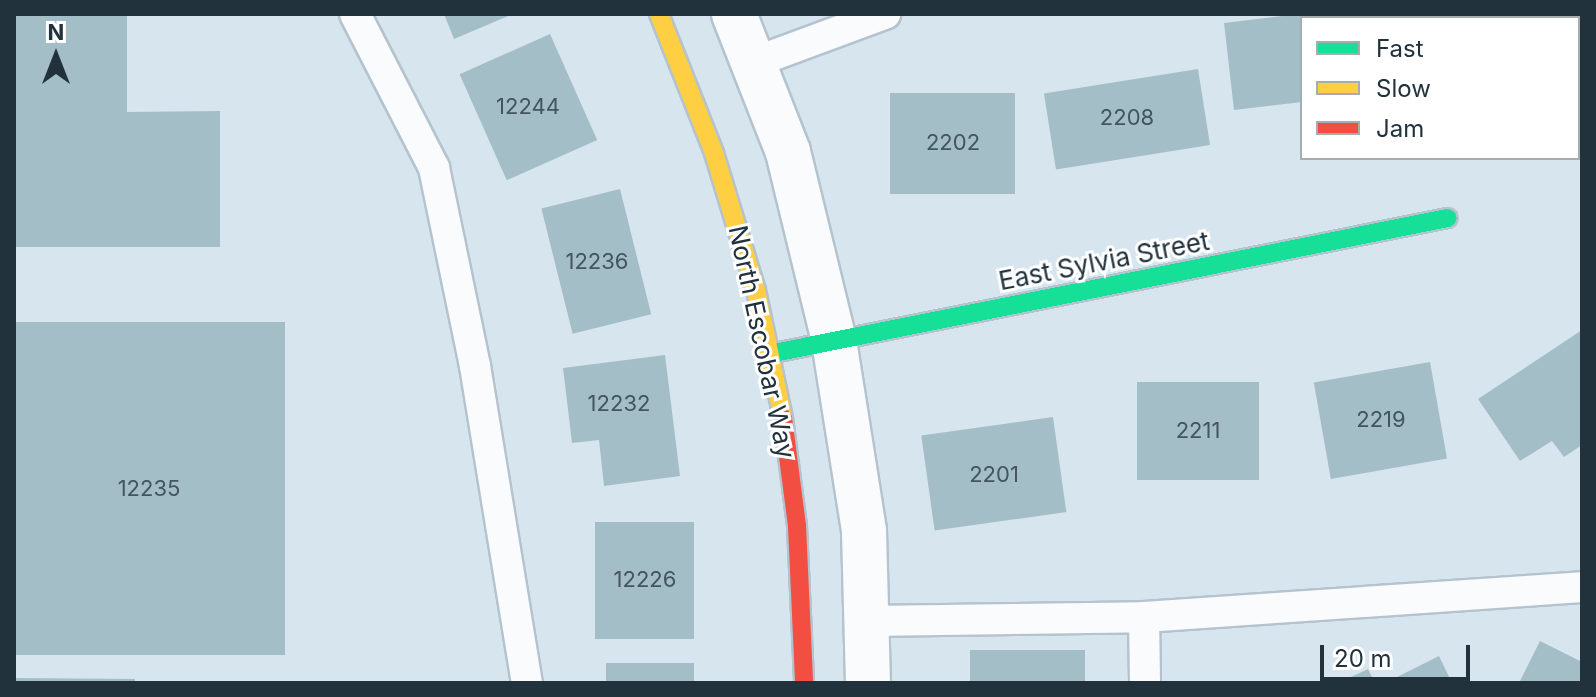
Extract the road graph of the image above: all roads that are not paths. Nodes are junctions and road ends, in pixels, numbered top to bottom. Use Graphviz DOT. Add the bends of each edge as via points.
graph roads {
  1 [pos="355,14"];
  2 [pos="659,14"];
  3 [pos="734,14"];
  4 [pos="885,14"];
  5 [pos="755,62"];
  6 [pos="1448,218"];
  7 [pos="834,341"];
  8 [pos="769,354"];
  9 [pos="1582,587"];
  10 [pos="1144,617"];
  11 [pos="868,621"];
  12 [pos="527,683"];
  13 [pos="804,683"];
  14 [pos="868,683"];
  15 [pos="1145,683"];
  1 -- 12 [label="lane" via="434,168 475,366"];
  2 -- 8 [label="street, North Escobar Way" via="740,227"];
  3 -- 5 [label="street"];
  4 -- 5 [label="lane"];
  5 -- 7 [label="street" via="788,152"];
  6 -- 7 [label="street, East Sylvia Street"];
  7 -- 8 [label="street, East Sylvia Street"];
  7 -- 11 [label="street" via="854,447"];
  8 -- 13 [label="street, North Escobar Way" via="797,526"];
  9 -- 10 [label="lane"];
  10 -- 11 [label="lane"];
  10 -- 15 [label="lane"];
  11 -- 14 [label="street"];
}
